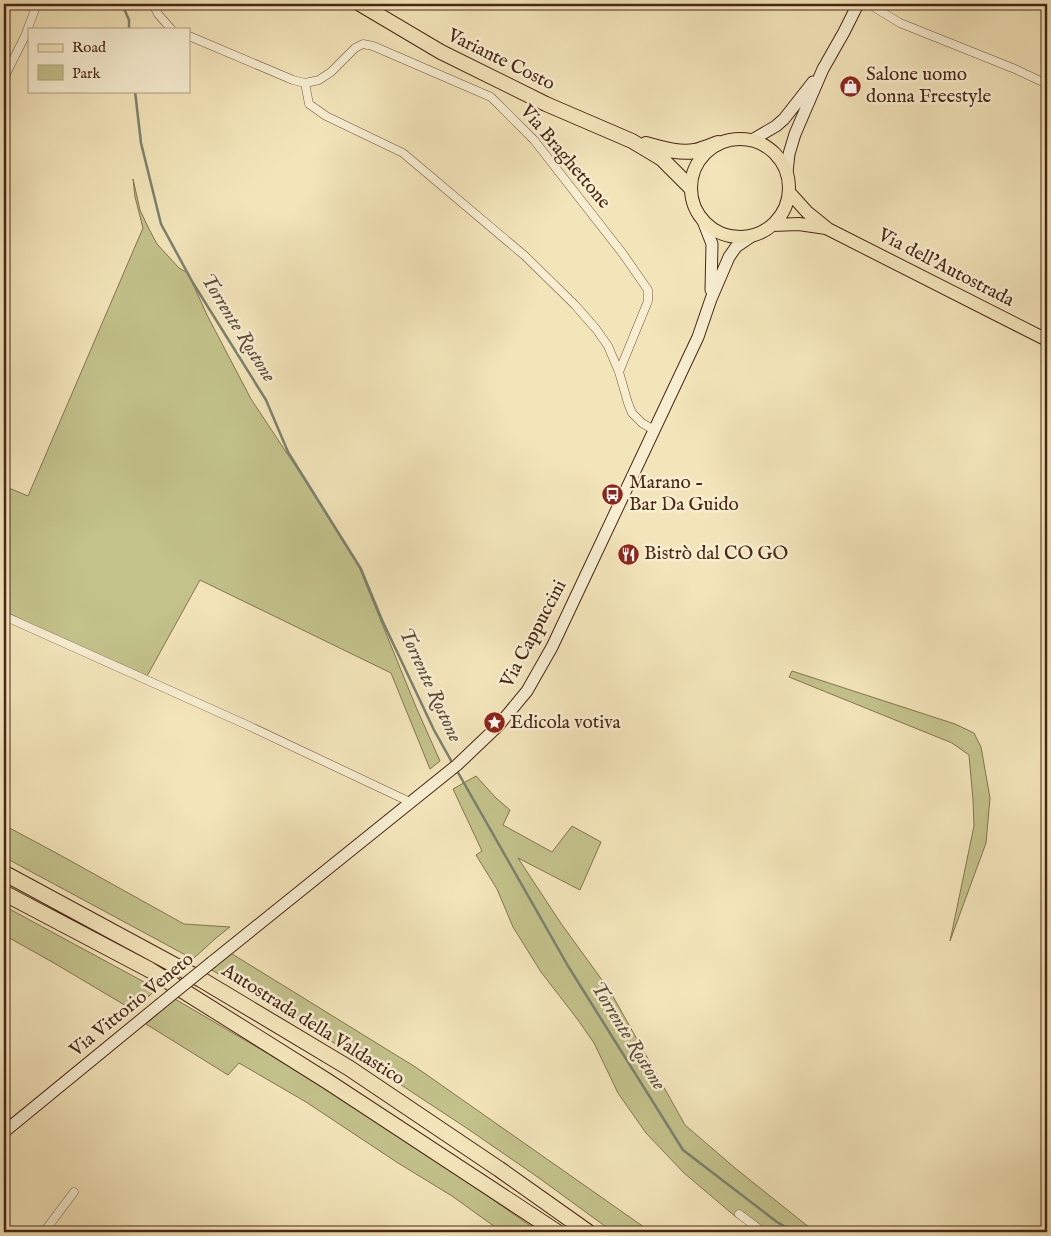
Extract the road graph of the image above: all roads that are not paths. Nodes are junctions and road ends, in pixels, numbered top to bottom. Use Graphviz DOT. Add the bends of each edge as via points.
graph roads {
  1 [pos="36,4"];
  2 [pos="153,4"];
  3 [pos="360,4"];
  4 [pos="858,4"];
  5 [pos="869,4"];
  6 [pos="170,28"];
  7 [pos="190,36"];
  8 [pos="823,69"];
  9 [pos="4,78"];
  10 [pos="306,83"];
  11 [pos="1047,84"];
  12 [pos="752,140"];
  13 [pos="632,141"];
  14 [pos="718,143"];
  15 [pos="787,172"];
  16 [pos="690,187"];
  17 [pos="789,192"];
  18 [pos="703,221"];
  19 [pos="772,225"];
  20 [pos="828,229"];
  21 [pos="752,236"];
  22 [pos="711,299"];
  23 [pos="1047,340"];
  24 [pos="618,372"];
  25 [pos="654,430"];
  26 [pos="4,616"];
  27 [pos="410,802"];
  28 [pos="4,872"];
  29 [pos="4,893"];
  30 [pos="282,904"];
  31 [pos="4,1132"];
  32 [pos="74,1192"];
  33 [pos="740,1214"];
  34 [pos="44,1232"];
  35 [pos="557,1232"];
  36 [pos="588,1232"];
  37 [pos="763,1232"];
  1 -- 9 [label="street" via="25,36"];
  2 -- 6 [label="street"];
  3 -- 13 [label="highway, Variante Costo" via="441,52 546,104"];
  4 -- 8 [label="main road"];
  5 -- 11 [label="street" via="900,23"];
  7 -- 10 [label="street"];
  8 -- 12 [label="main road" via="784,119"];
  8 -- 15 [label="main road" via="795,134"];
  10 -- 24 [label="street" via="309,104 326,116 403,153 525,256 596,329 608,346"];
  10 -- 24 [label="street, Via Braghettone" via="319,80 364,44 491,97 534,140 648,290 648,300"];
  12 -- 14 [label="main road" via="729,139"];
  12 -- 15 [label="main road" via="776,153"];
  13 -- 14 [label="highway" via="683,152"];
  13 -- 16 [label="highway" via="662,159"];
  14 -- 16 [label="main road" via="698,161"];
  15 -- 17 [label="main road"];
  16 -- 18 [label="main road" via="696,211"];
  17 -- 19 [label="main road" via="781,216"];
  17 -- 20 [label="main road"];
  18 -- 21 [label="main road" via="726,235"];
  18 -- 22 [label="main road, Via Cappuccini" via="712,244"];
  19 -- 20 [label="main road" via="799,224"];
  19 -- 21 [label="main road"];
  20 -- 23 [label="main road, Via dell'Autostrada"];
  21 -- 22 [label="main road, Via Cappuccini" via="736,247 729,257"];
  22 -- 25 [label="main road, Via Cappuccini" via="698,338"];
  24 -- 25 [label="street" via="632,413"];
  25 -- 27 [label="main road, Via Cappuccini" via="552,647 527,691 498,726 457,765"];
  26 -- 27 [label="street"];
  27 -- 30 [label="main road, Via Cappuccini"];
  28 -- 36 [label="highway, Autostrada della Valdastico" via="202,980 349,1068"];
  29 -- 35 [label="highway" via="150,970"];
  30 -- 31 [label="main road, Via Vittorio Veneto, bridge"];
  32 -- 34 [label="street"];
  33 -- 37 [label="street"];
}
